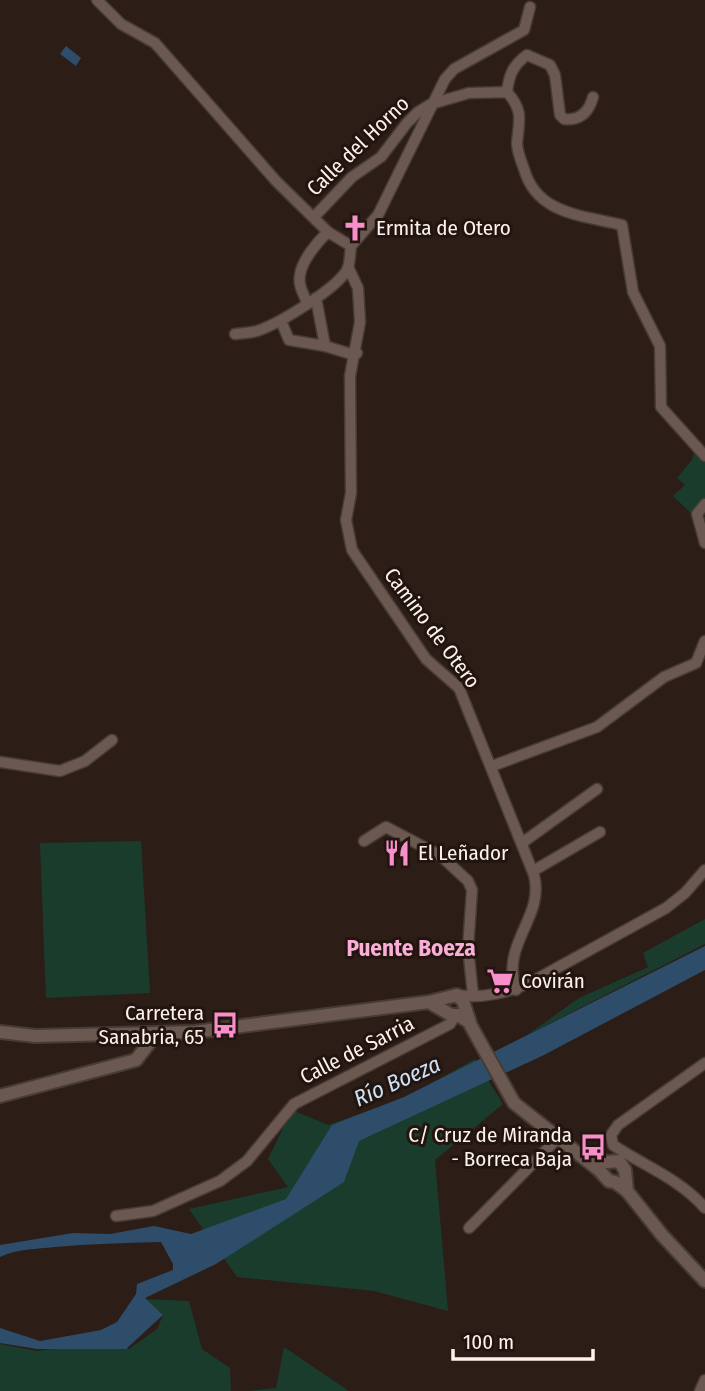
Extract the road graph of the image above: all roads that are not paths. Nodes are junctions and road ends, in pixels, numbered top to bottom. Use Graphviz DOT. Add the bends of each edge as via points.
graph roads {
  1 [pos="97,0"];
  2 [pos="530,7"];
  3 [pos="507,92"];
  4 [pos="593,97"];
  5 [pos="431,104"];
  6 [pos="314,217"];
  7 [pos="328,232"];
  8 [pos="351,246"];
  9 [pos="348,267"];
  10 [pos="309,302"];
  11 [pos="281,321"];
  12 [pos="235,334"];
  13 [pos="324,346"];
  14 [pos="356,353"];
  15 [pos="705,456"];
  16 [pos="705,504"];
  17 [pos="705,543"];
  18 [pos="705,641"];
  19 [pos="112,740"];
  20 [pos="0,762"];
  21 [pos="492,766"];
  22 [pos="597,789"];
  23 [pos="600,832"];
  24 [pos="364,841"];
  25 [pos="522,842"];
  26 [pos="705,870"];
  27 [pos="533,871"];
  28 [pos="516,990"];
  29 [pos="457,1006"];
  30 [pos="0,1032"];
  31 [pos="150,1044"];
  32 [pos="705,1063"];
  33 [pos="0,1097"];
  34 [pos="557,1139"];
  35 [pos="618,1148"];
  36 [pos="633,1158"];
  37 [pos="607,1165"];
  38 [pos="622,1176"];
  39 [pos="705,1208"];
  40 [pos="116,1216"];
  41 [pos="469,1228"];
  42 [pos="705,1282"];
  43 [pos="705,1380"];
  44 [pos="700,1391"];
  1 -- 6 [label="street" via="121,24 155,43 276,181"];
  2 -- 5 [label="street" via="524,30 454,69"];
  3 -- 4 [label="street" via="509,77 527,55 550,65 564,119 581,116"];
  3 -- 5 [label="street" via="469,93"];
  3 -- 15 [label="street" via="519,109 517,146 526,178 538,197 556,209 622,225 633,292 660,346 661,407"];
  5 -- 6 [label="street, Calle del Horno"];
  5 -- 8 [label="street" via="378,215"];
  6 -- 7 [label="street"];
  7 -- 8 [label="street"];
  7 -- 10 [label="street" via="300,275 300,287"];
  8 -- 9 [label="street"];
  9 -- 10 [label="street" via="341,278"];
  9 -- 14 [label="street, Camino de Otero" via="360,302"];
  10 -- 11 [label="street"];
  10 -- 13 [label="street"];
  11 -- 12 [label="street" via="255,332"];
  11 -- 13 [label="street" via="289,340"];
  13 -- 14 [label="street"];
  14 -- 21 [label="street, Camino de Otero" via="350,376 351,492 346,520 352,551 426,659 459,688"];
  16 -- 17 [label="street" via="697,514"];
  18 -- 21 [label="street" via="696,663 664,677 597,727"];
  19 -- 20 [label="street" via="85,761 60,771"];
  21 -- 25 [label="street, Camino de Otero"];
  22 -- 25 [label="street"];
  23 -- 27 [label="street"];
  24 -- 29 [label="street" via="386,827 441,856 468,881 472,890 468,948"];
  25 -- 27 [label="street, Camino de Otero"];
  26 -- 28 [label="street" via="666,908"];
  27 -- 28 [label="street, Camino de Otero" via="537,886 534,905 511,966"];
  28 -- 29 [label="street"];
  29 -- 31 [label="street" via="429,1002 208,1031"];
  29 -- 34 [label="street" via="514,1103"];
  29 -- 40 [label="street, Calle de Sarria" via="444,1027 294,1104 247,1161 220,1181 153,1211"];
  30 -- 31 [label="street"];
  31 -- 33 [label="street" via="136,1060"];
  32 -- 35 [label="street" via="618,1125 611,1135 612,1145"];
  34 -- 37 [label="street"];
  34 -- 41 [label="street"];
  35 -- 36 [label="street"];
  35 -- 37 [label="street"];
  36 -- 38 [label="street"];
  36 -- 39 [label="street" via="691,1193"];
  37 -- 38 [label="street" via="619,1161"];
  37 -- 38 [label="street" via="609,1181"];
  38 -- 42 [label="street" via="627,1191 647,1217"];
  43 -- 44 [label="street"];
}
